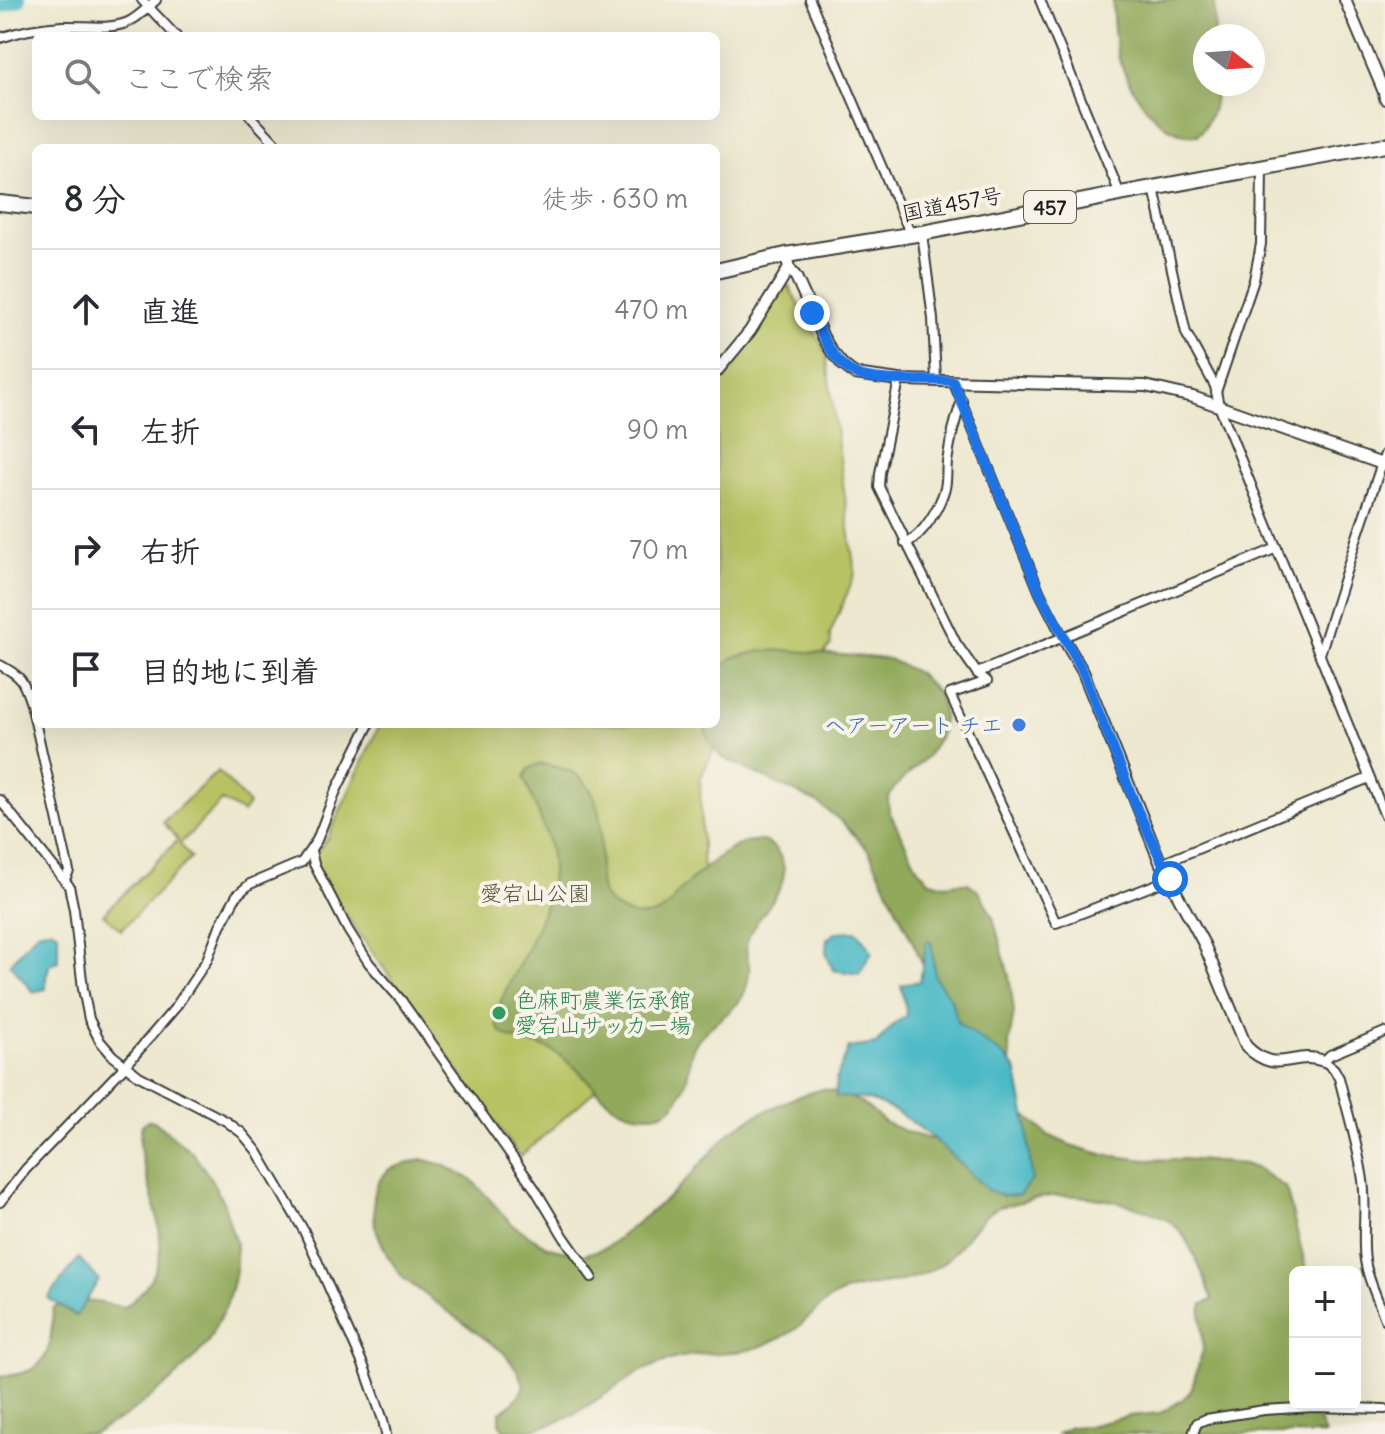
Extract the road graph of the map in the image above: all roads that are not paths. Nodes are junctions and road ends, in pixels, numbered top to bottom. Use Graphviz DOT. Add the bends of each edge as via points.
graph roads {
  1 [pos="810,0"];
  2 [pos="1040,0"];
  3 [pos="1345,0"];
  4 [pos="149,2"];
  5 [pos="173,32"];
  6 [pos="0,38"];
  7 [pos="1385,99"];
  8 [pos="254,120"];
  9 [pos="276,144"];
  10 [pos="1385,145"];
  11 [pos="1262,168"];
  12 [pos="1154,188"];
  13 [pos="1120,194"];
  14 [pos="0,203"];
  15 [pos="32,207"];
  16 [pos="917,234"];
  17 [pos="787,261"];
  18 [pos="720,270"];
  19 [pos="720,367"];
  20 [pos="899,380"];
  21 [pos="936,380"];
  22 [pos="953,381"];
  23 [pos="1216,393"];
  24 [pos="962,399"];
  25 [pos="1219,406"];
  26 [pos="1384,461"];
  27 [pos="905,543"];
  28 [pos="1277,548"];
  29 [pos="1062,636"];
  30 [pos="1320,655"];
  31 [pos="0,665"];
  32 [pos="977,673"];
  33 [pos="32,708"];
  34 [pos="36,728"];
  35 [pos="367,728"];
  36 [pos="1369,778"];
  37 [pos="0,800"];
  38 [pos="1385,816"];
  39 [pos="311,851"];
  40 [pos="1161,864"];
  41 [pos="65,879"];
  42 [pos="1170,879"];
  43 [pos="1385,1032"];
  44 [pos="1324,1061"];
  45 [pos="125,1066"];
  46 [pos="0,1202"];
  47 [pos="592,1277"];
  48 [pos="1385,1317"];
  49 [pos="1385,1409"];
  50 [pos="386,1434"];
  51 [pos="1193,1434"];
  1 -- 16 [label="street"];
  2 -- 13 [label="street"];
  3 -- 7 [label="street"];
  4 -- 5 [label="street"];
  4 -- 6 [label="street" via="134,19 117,25 63,26"];
  8 -- 9 [label="street"];
  10 -- 11 [label="highway, 国道457号 / 457"];
  11 -- 12 [label="highway, 国道457号 / 457"];
  11 -- 23 [label="street" via="1261,244 1254,280"];
  12 -- 13 [label="highway, 国道457号 / 457"];
  12 -- 23 [label="street" via="1186,333"];
  13 -- 16 [label="highway, 国道457号 / 457"];
  14 -- 15 [label="highway"];
  16 -- 17 [label="highway, 国道457号 / 457"];
  16 -- 21 [label="street" via="930,287"];
  17 -- 18 [label="highway, 国道457号 / 457"];
  17 -- 19 [label="street" via="750,331"];
  17 -- 20 [label="street" via="823,337 843,365 855,374"];
  20 -- 21 [label="street"];
  20 -- 27 [label="street" via="879,487"];
  21 -- 22 [label="street"];
  22 -- 24 [label="street"];
  22 -- 25 [label="street" via="1145,386"];
  23 -- 25 [label="street"];
  24 -- 27 [label="street" via="945,488 929,522"];
  24 -- 29 [label="street"];
  25 -- 26 [label="street"];
  25 -- 28 [label="street"];
  26 -- 30 [label="street"];
  27 -- 32 [label="street"];
  28 -- 29 [label="street"];
  28 -- 30 [label="street"];
  29 -- 32 [label="street"];
  29 -- 40 [label="street" via="1083,672"];
  30 -- 36 [label="street"];
  31 -- 33 [label="street" via="23,682"];
  32 -- 42 [label="street" via="987,681 950,694 1056,923"];
  34 -- 41 [label="street" via="69,871"];
  35 -- 39 [label="street"];
  36 -- 38 [label="street"];
  36 -- 40 [label="street"];
  37 -- 41 [label="street"];
  39 -- 45 [label="street" via="302,862 237,895 197,977"];
  39 -- 47 [label="street" via="369,963 401,1000"];
  40 -- 42 [label="street"];
  41 -- 45 [label="street" via="89,1019 106,1049"];
  42 -- 44 [label="street" via="1204,944 1246,1046 1271,1062"];
  43 -- 44 [label="street"];
  44 -- 48 [label="street" via="1339,1078 1355,1141 1365,1199 1363,1249"];
  45 -- 46 [label="street"];
  45 -- 50 [label="street" via="226,1121 257,1151 304,1231 365,1369"];
  49 -- 51 [label="street" via="1264,1410 1206,1419 1197,1423"];
}
